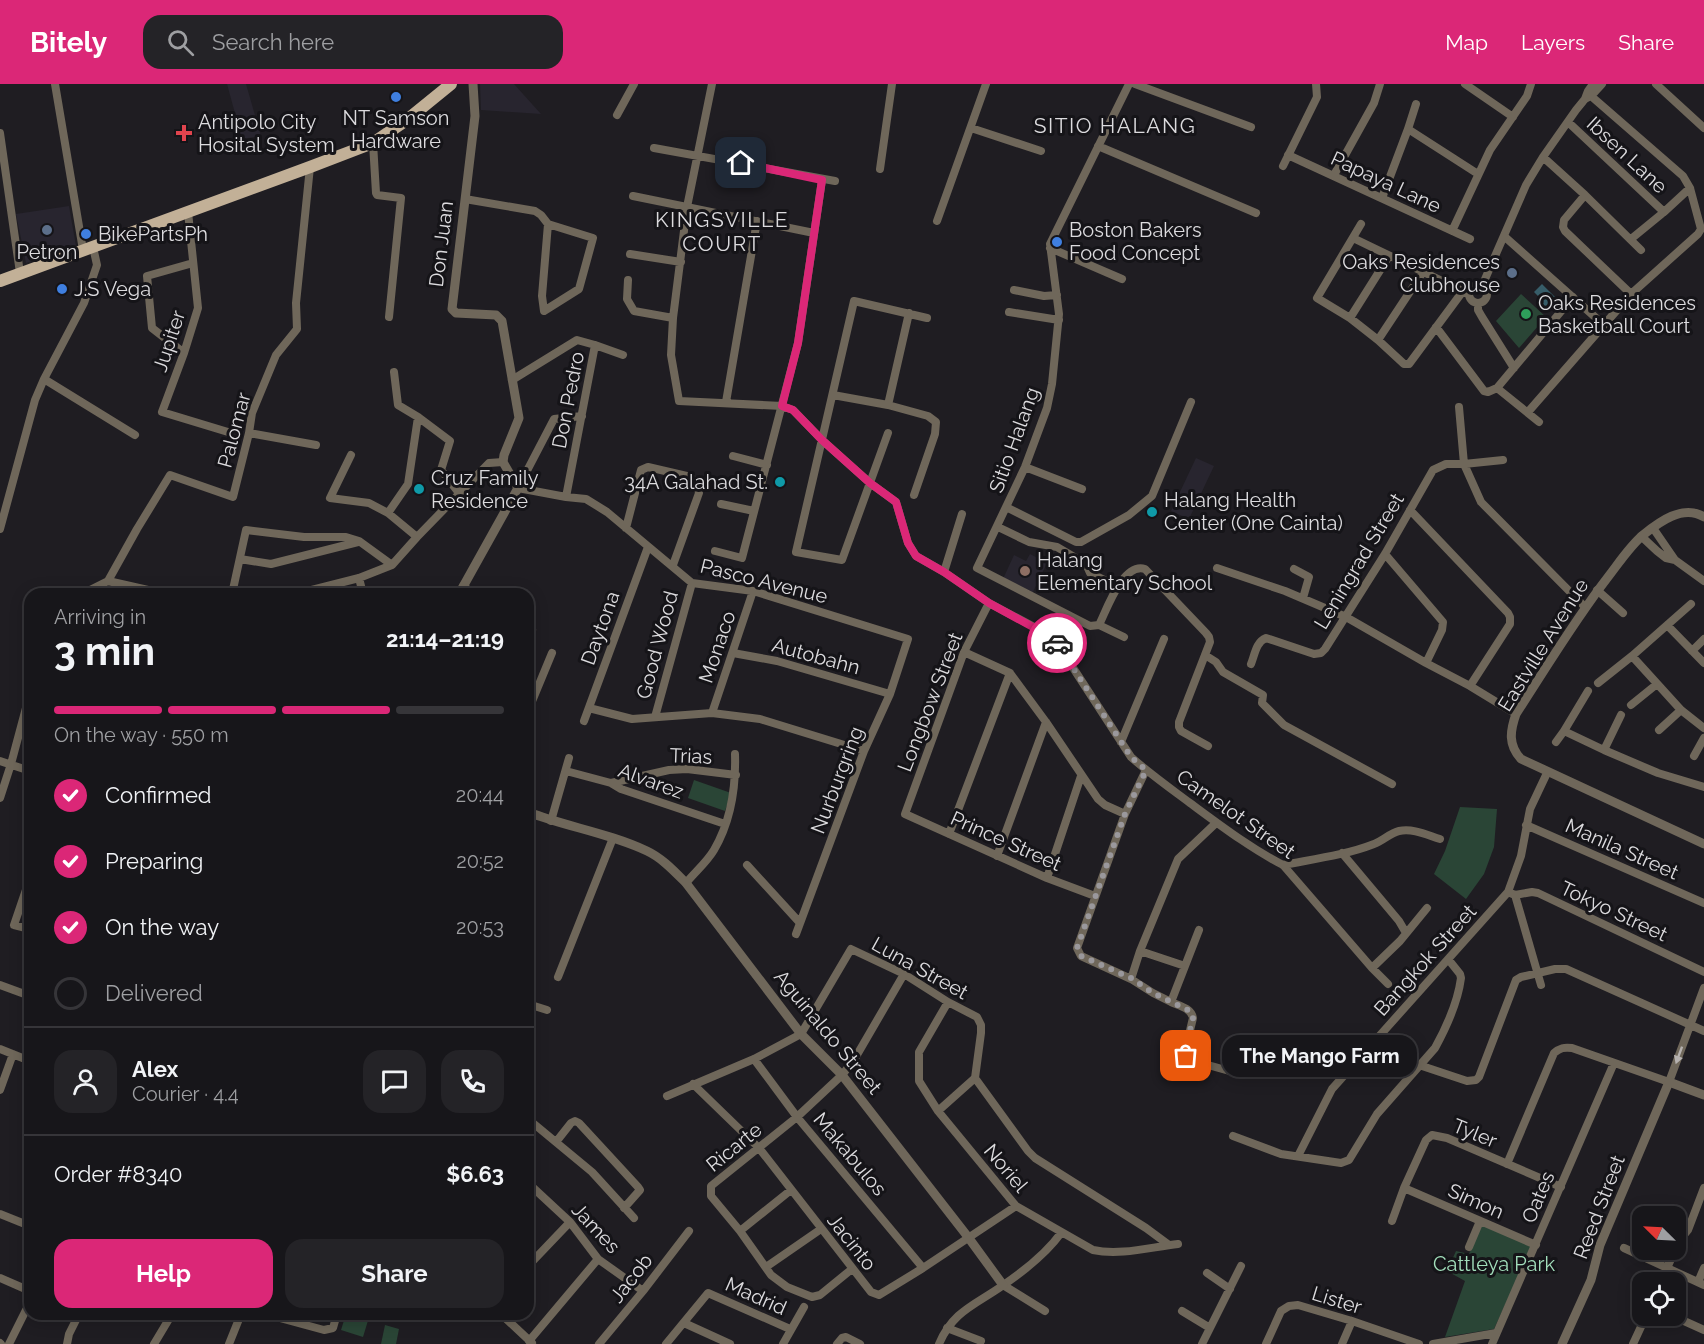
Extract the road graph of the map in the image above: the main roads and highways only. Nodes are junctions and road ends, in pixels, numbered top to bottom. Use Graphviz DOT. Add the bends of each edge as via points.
graph roads {
  1 [pos="451,84"];
  2 [pos="0,281"];
  1 -- 2 [label="main road" via="373,143"];
}
